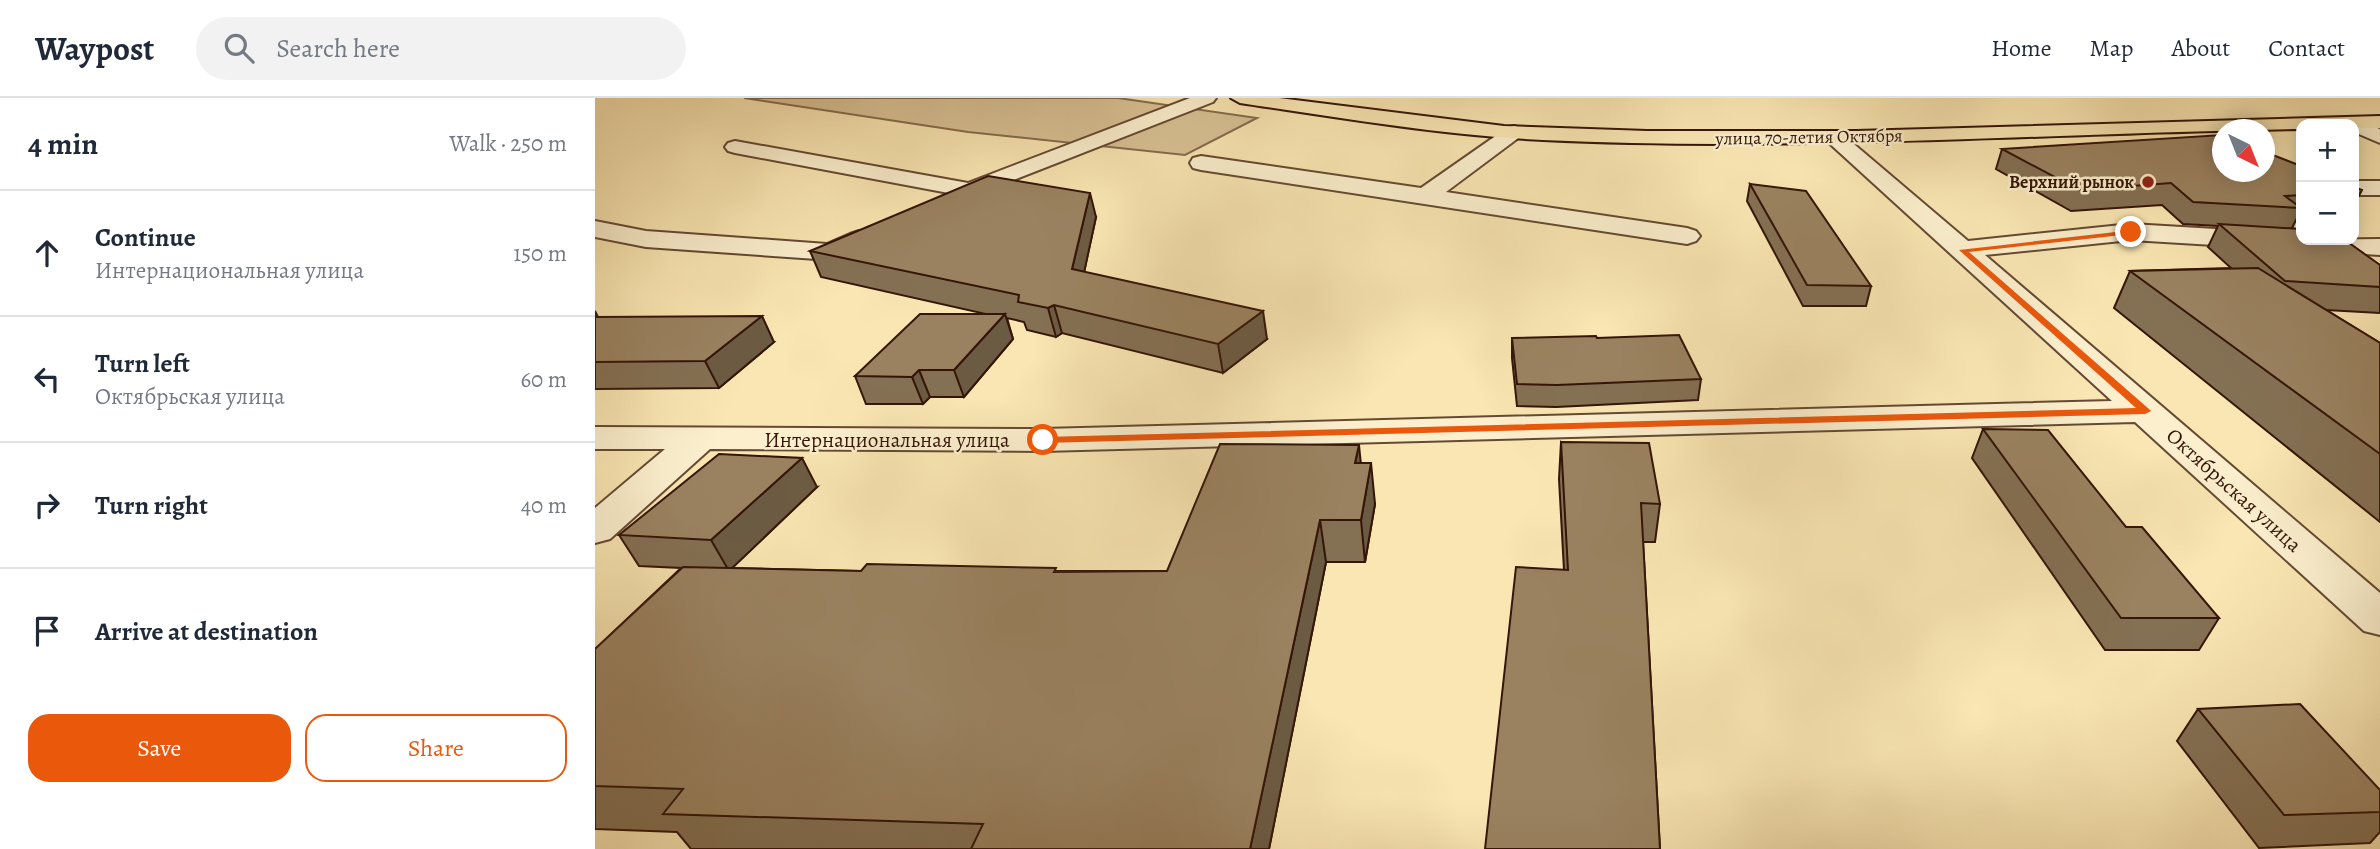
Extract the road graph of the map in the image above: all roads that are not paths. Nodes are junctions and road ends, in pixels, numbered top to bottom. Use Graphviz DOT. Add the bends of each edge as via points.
graph roads {
  1 [pos="1207,98"];
  2 [pos="1240,98"];
  3 [pos="2380,122"];
  4 [pos="2359,123"];
  5 [pos="2296,125"];
  6 [pos="2359,128"];
  7 [pos="1514,132"];
  8 [pos="2380,137"];
  9 [pos="1835,138"];
  10 [pos="735,147"];
  11 [pos="1201,163"];
  12 [pos="2359,188"];
  13 [pos="2380,188"];
  14 [pos="970,190"];
  15 [pos="1425,196"];
  16 [pos="932,207"];
  17 [pos="595,229"];
  18 [pos="881,229"];
  19 [pos="1687,236"];
  20 [pos="2380,247"];
  21 [pos="1962,250"];
  22 [pos="2145,411"];
  23 [pos="595,438"];
  24 [pos="700,439"];
  25 [pos="595,530"];
  26 [pos="2376,611"];
  1 -- 14 [label="street"];
  2 -- 7 [label="main road, улица 70-летия Октября"];
  3 -- 4 [label="main road, улица 70-летия Октября"];
  5 -- 9 [label="main road, улица 70-летия Октября"];
  6 -- 8 [label="street"];
  7 -- 9 [label="main road, улица 70-летия Октября"];
  7 -- 15 [label="street"];
  9 -- 21 [label="street, Октябрьская улица"];
  10 -- 14 [label="street"];
  11 -- 15 [label="street"];
  12 -- 13 [label="street"];
  14 -- 16 [label="street"];
  15 -- 19 [label="street"];
  17 -- 18 [label="street" via="646,239 831,252"];
  20 -- 21 [label="street" via="2131,232"];
  21 -- 22 [label="street, Октябрьская улица"];
  22 -- 24 [label="street, Интернациональная улица" via="1043,440"];
  22 -- 26 [label="street, Октябрьская улица"];
  23 -- 24 [label="street, Интернациональная улица"];
  24 -- 25 [label="street"];
}
